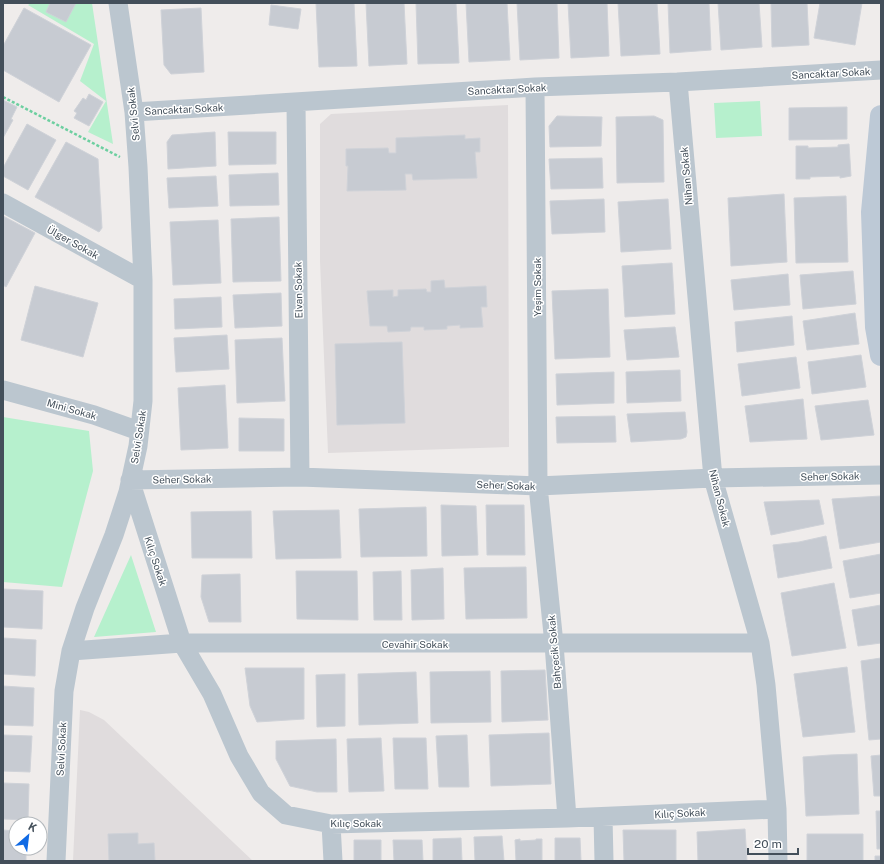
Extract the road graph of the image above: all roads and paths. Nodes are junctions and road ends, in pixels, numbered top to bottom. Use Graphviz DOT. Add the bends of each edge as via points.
graph roads {
  1 [pos="118,3"];
  2 [pos="881,70"];
  3 [pos="678,82"];
  4 [pos="536,87"];
  5 [pos="3,97"];
  6 [pos="296,103"];
  7 [pos="134,112"];
  8 [pos="881,116"];
  9 [pos="138,167"];
  10 [pos="3,203"];
  11 [pos="143,280"];
  12 [pos="881,355"];
  13 [pos="3,390"];
  14 [pos="139,431"];
  15 [pos="881,475"];
  16 [pos="300,477"];
  17 [pos="713,478"];
  18 [pos="130,480"];
  19 [pos="538,486"];
  20 [pos="182,643"];
  21 [pos="760,643"];
  22 [pos="554,644"];
  23 [pos="71,651"];
  24 [pos="777,809"];
  25 [pos="603,817"];
  26 [pos="567,818"];
  27 [pos="331,824"];
  28 [pos="56,861"];
  29 [pos="332,861"];
  30 [pos="604,861"];
  31 [pos="778,861"];
  1 -- 7 [label="street, Selvi Sokak"];
  2 -- 3 [label="street, Sancaktar Sokak"];
  3 -- 4 [label="street, Sancaktar Sokak"];
  3 -- 17 [label="street, Nihan Sokak"];
  4 -- 6 [label="street, Sancaktar Sokak"];
  4 -- 19 [label="street, Yeşim Sokak"];
  5 -- 9 [label="path"];
  6 -- 7 [label="street, Sancaktar Sokak"];
  6 -- 16 [label="street, Elvan Sokak"];
  7 -- 9 [label="street, Selvi Sokak"];
  8 -- 12 [label="main road" via="872,212 876,327"];
  9 -- 11 [label="street, Selvi Sokak"];
  10 -- 11 [label="street, Ülger Sokak"];
  11 -- 14 [label="street, Selvi Sokak" via="143,401"];
  13 -- 14 [label="street, Mini Sokak" via="94,415"];
  14 -- 18 [label="street, Selvi Sokak"];
  15 -- 17 [label="street, Seher Sokak"];
  16 -- 18 [label="street, Seher Sokak"];
  16 -- 19 [label="street, Seher Sokak"];
  17 -- 19 [label="street, Seher Sokak"];
  17 -- 21 [label="street, Nihan Sokak"];
  18 -- 20 [label="street, Kılıç Sokak"];
  18 -- 23 [label="street, Selvi Sokak" via="114,535"];
  19 -- 22 [label="street, Bahçecik Sokak"];
  20 -- 22 [label="street, Cevahir Sokak"];
  20 -- 23 [label="street, Cevahir Sokak"];
  20 -- 27 [label="street, Kılıç Sokak" via="212,694 238,756 261,792 286,815"];
  21 -- 22 [label="street, Cevahir Sokak"];
  21 -- 24 [label="street, Nihan Sokak"];
  22 -- 26 [label="street, Bahçecik Sokak"];
  23 -- 28 [label="street, Selvi Sokak" via="64,691"];
  24 -- 25 [label="street, Kılıç Sokak"];
  24 -- 31 [label="street, Nihan Sokak"];
  25 -- 26 [label="street, Kılıç Sokak"];
  25 -- 30 [label="street"];
  26 -- 27 [label="street, Kılıç Sokak"];
  27 -- 29 [label="street"];
}
